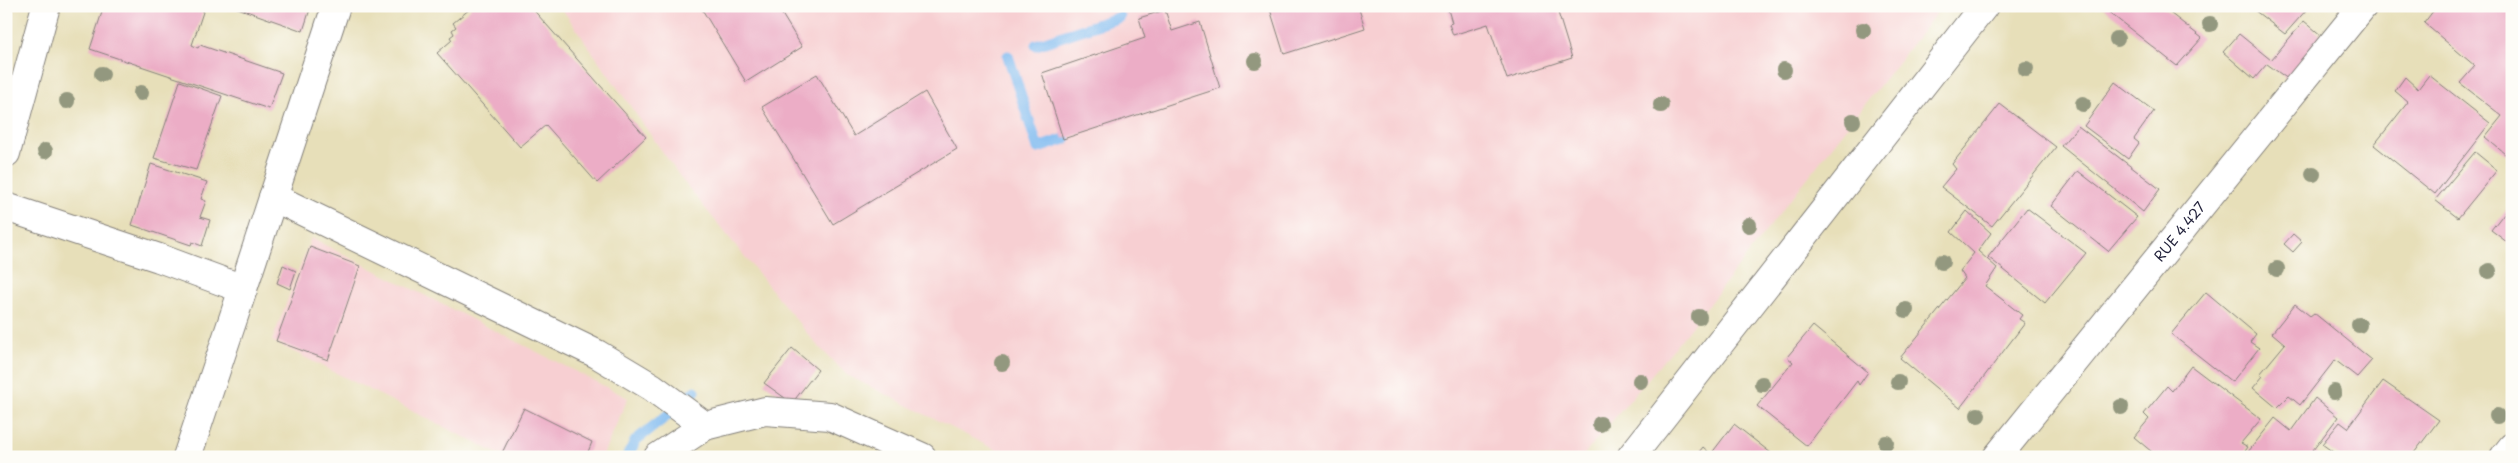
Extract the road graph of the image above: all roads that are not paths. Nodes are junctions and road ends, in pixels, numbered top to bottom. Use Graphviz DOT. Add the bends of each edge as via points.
graph roads {
  1 [pos="46,6"];
  2 [pos="336,6"];
  3 [pos="1984,6"];
  4 [pos="2363,6"];
  5 [pos="6,153"];
  6 [pos="273,197"];
  7 [pos="6,207"];
  8 [pos="243,289"];
  9 [pos="705,426"];
  10 [pos="2512,447"];
  11 [pos="188,457"];
  12 [pos="658,457"];
  13 [pos="922,457"];
  14 [pos="1631,457"];
  15 [pos="1997,457"];
  16 [pos="2504,457"];
  1 -- 5 [label="street"];
  2 -- 6 [label="street"];
  3 -- 14 [label="street"];
  4 -- 15 [label="street, RUE 4.427"];
  6 -- 8 [label="street"];
  6 -- 9 [label="street" via="597,354 652,387"];
  7 -- 8 [label="street"];
  8 -- 11 [label="street"];
  9 -- 12 [label="street"];
  9 -- 13 [label="street" via="765,412 830,416"];
  10 -- 16 [label="street"];
}
